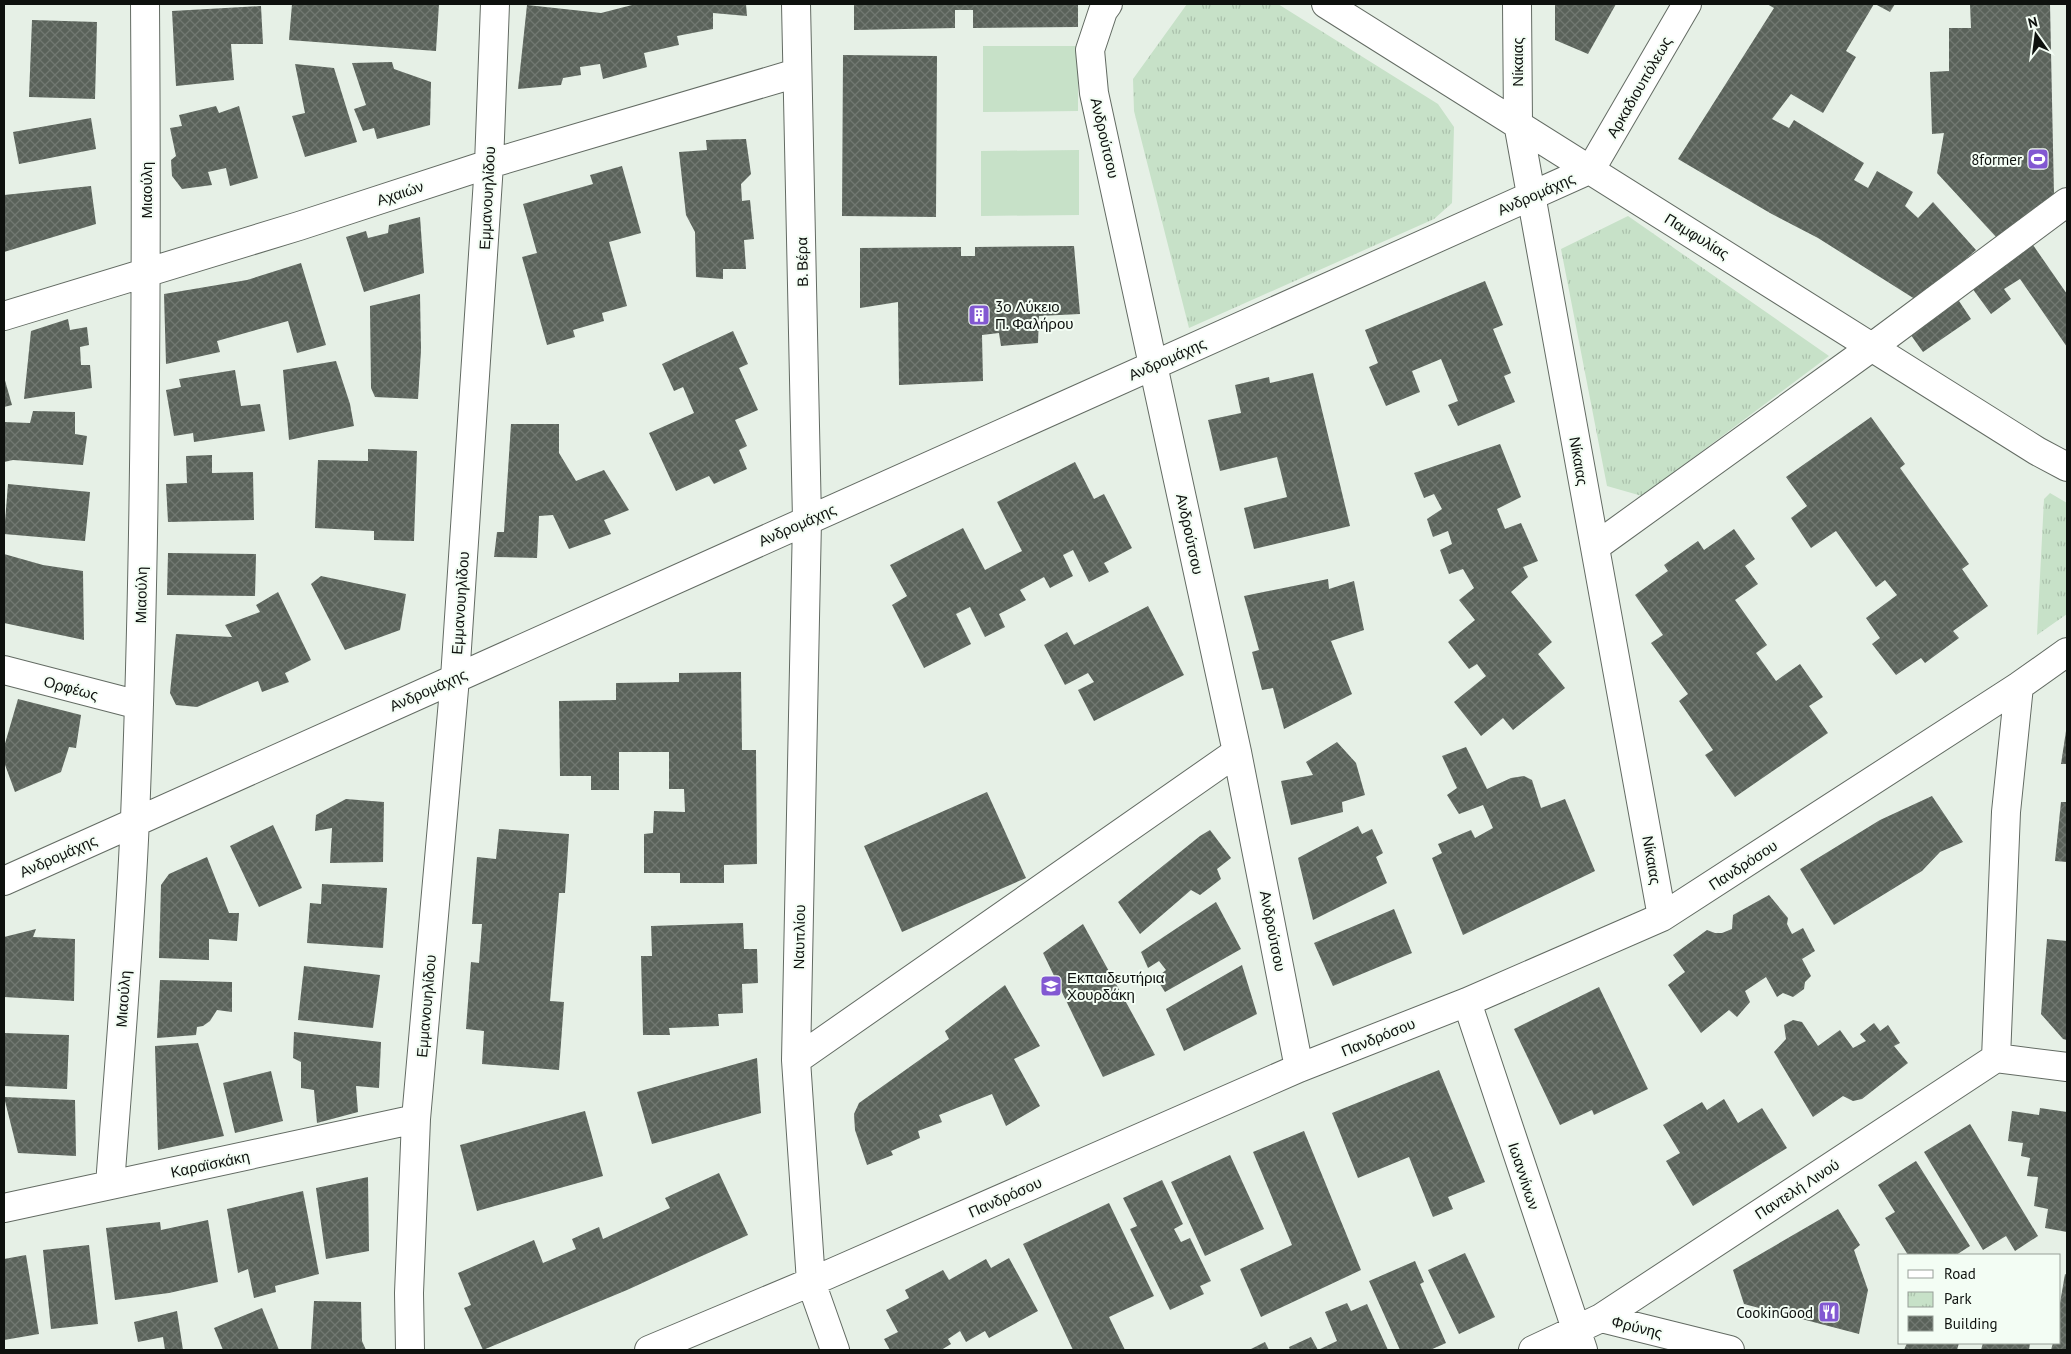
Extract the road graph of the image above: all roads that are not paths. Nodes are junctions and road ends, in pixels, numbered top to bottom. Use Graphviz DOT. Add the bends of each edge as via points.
graph roads {
  1 [pos="145,4"];
  2 [pos="495,4"];
  3 [pos="796,4"];
  4 [pos="1108,4"];
  5 [pos="1326,4"];
  6 [pos="1517,4"];
  7 [pos="1687,4"];
  8 [pos="797,73"];
  9 [pos="1518,123"];
  10 [pos="489,164"];
  11 [pos="1591,169"];
  12 [pos="1530,196"];
  13 [pos="2067,202"];
  14 [pos="146,273"];
  15 [pos="4,316"];
  16 [pos="1872,347"];
  17 [pos="1153,365"];
  18 [pos="2067,467"];
  19 [pos="807,520"];
  20 [pos="1595,547"];
  21 [pos="2067,652"];
  22 [pos="4,670"];
  23 [pos="455,678"];
  24 [pos="2019,686"];
  25 [pos="139,705"];
  26 [pos="1238,752"];
  27 [pos="135,822"];
  28 [pos="4,881"];
  29 [pos="1662,917"];
  30 [pos="1467,1002"];
  31 [pos="1996,1058"];
  32 [pos="796,1060"];
  33 [pos="2067,1067"];
  34 [pos="1299,1068"];
  35 [pos="416,1119"];
  36 [pos="110,1185"];
  37 [pos="4,1208"];
  38 [pos="811,1282"];
  39 [pos="1601,1318"];
  40 [pos="1579,1340"];
  41 [pos="410,1350"];
  42 [pos="649,1350"];
  43 [pos="835,1350"];
  44 [pos="1533,1350"];
  45 [pos="1730,1350"];
  1 -- 14 [label="street, Μιαούλη"];
  2 -- 10 [label="street, Εμμανουηλίδου"];
  3 -- 8 [label="street, Β. Βέρα"];
  4 -- 17 [label="street, Ανδρούτσου" via="1090,50 1094,92"];
  5 -- 9 [label="street, Παμφυλίας"];
  6 -- 9 [label="street, Νίκαιας"];
  7 -- 11 [label="street, Αρκαδιουπόλεως"];
  8 -- 10 [label="street, Αχαιών"];
  8 -- 19 [label="street, Β. Βέρα"];
  9 -- 11 [label="street, Παμφυλίας"];
  9 -- 12 [label="street, Νίκαιας"];
  10 -- 14 [label="street, Αχαιών"];
  10 -- 23 [label="street, Εμμανουηλίδου"];
  11 -- 12 [label="street, Ανδρομάχης"];
  11 -- 16 [label="street, Παμφυλίας"];
  12 -- 17 [label="street, Ανδρομάχης"];
  12 -- 20 [label="street, Νίκαιας"];
  13 -- 16 [label="street"];
  14 -- 15 [label="street, Αχαιών"];
  14 -- 25 [label="street, Μιαούλη"];
  16 -- 18 [label="street, Παμφυλίας"];
  16 -- 20 [label="street"];
  17 -- 19 [label="street, Ανδρομάχης"];
  17 -- 26 [label="street, Ανδρούτσου"];
  19 -- 23 [label="street, Ανδρομάχης"];
  19 -- 32 [label="street, Ναυπλίου"];
  20 -- 29 [label="street, Νίκαιας"];
  21 -- 24 [label="street, Πανδρόσου"];
  22 -- 25 [label="street, Ορφέως"];
  23 -- 27 [label="street, Ανδρομάχης"];
  23 -- 35 [label="street, Εμμανουηλίδου"];
  24 -- 29 [label="street, Πανδρόσου"];
  24 -- 31 [label="street" via="2006,812"];
  25 -- 27 [label="street, Μιαούλη"];
  26 -- 32 [label="street"];
  26 -- 34 [label="street, Ανδρούτσου"];
  27 -- 28 [label="street, Ανδρομάχης"];
  27 -- 36 [label="street, Μιαούλη"];
  29 -- 30 [label="street, Πανδρόσου"];
  30 -- 34 [label="street, Πανδρόσου"];
  30 -- 40 [label="street, Ιωαννίνων"];
  31 -- 33 [label="street"];
  31 -- 39 [label="street, Παντελή Λινού"];
  32 -- 38 [label="street, Ναυπλίου"];
  34 -- 38 [label="street, Πανδρόσου"];
  35 -- 36 [label="street, Καραϊσκάκη"];
  35 -- 41 [label="street, Εμμανουηλίδου"];
  36 -- 37 [label="street, Καραϊσκάκη"];
  38 -- 42 [label="street, Πανδρόσου"];
  38 -- 43 [label="street, Ναυπλίου"];
  39 -- 40 [label="street, Παντελή Λινού"];
  39 -- 45 [label="street, Φρύνης"];
  40 -- 44 [label="street, Παντελή Λινού"];
}
